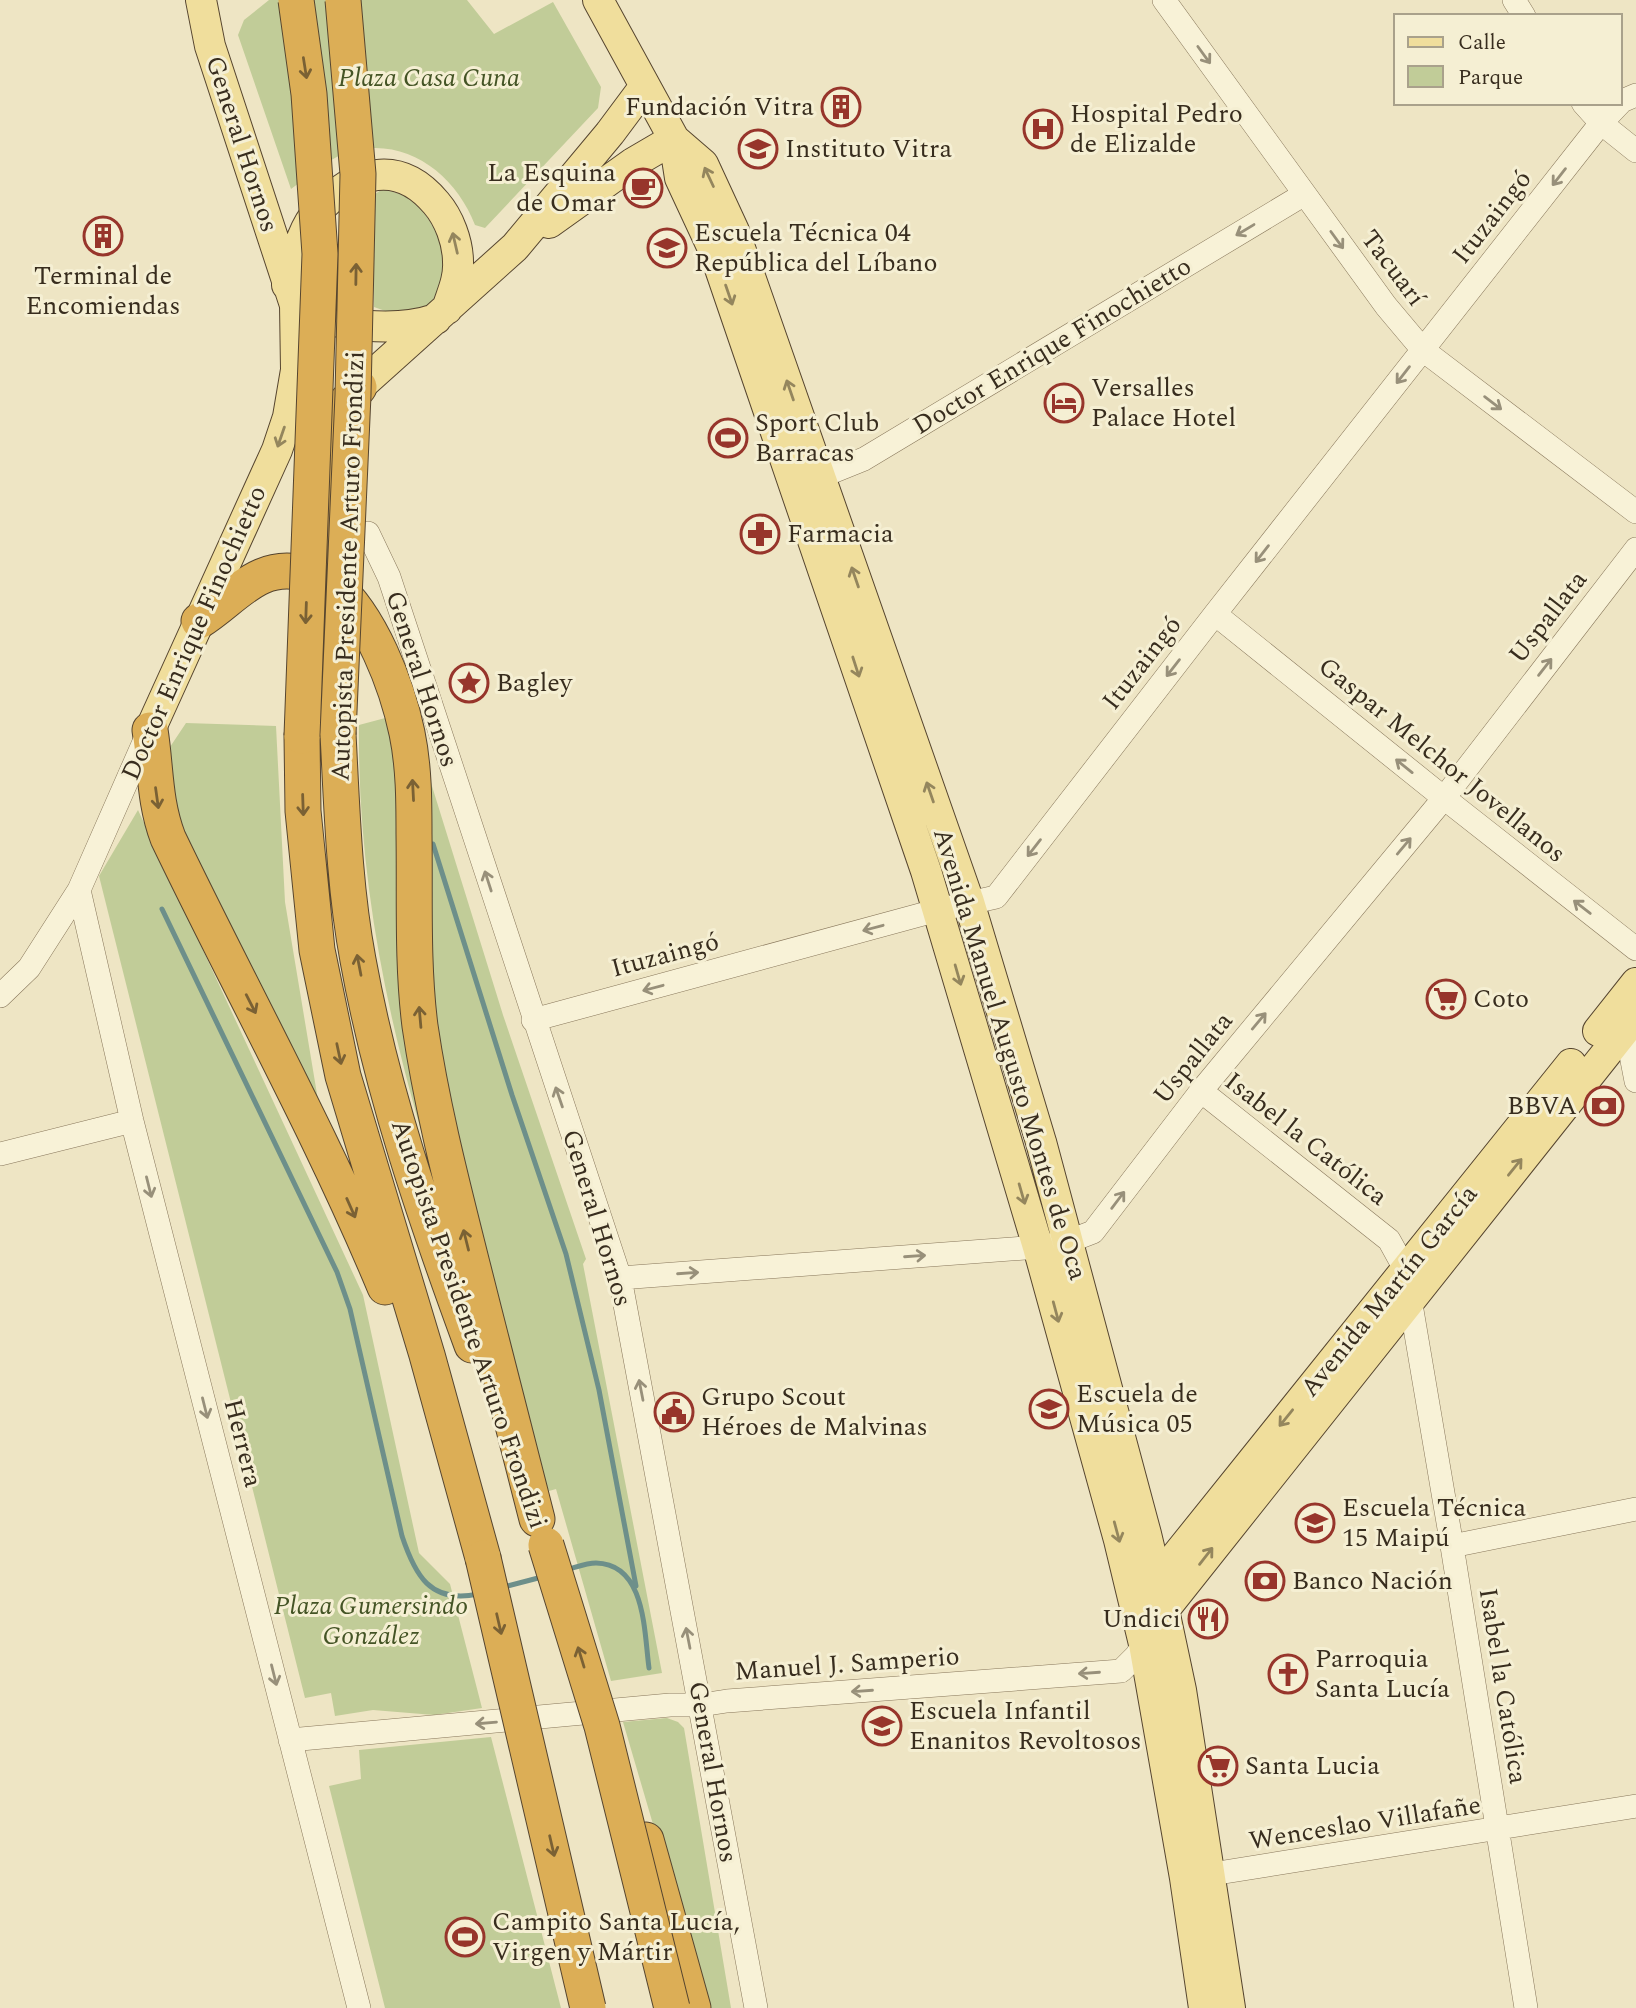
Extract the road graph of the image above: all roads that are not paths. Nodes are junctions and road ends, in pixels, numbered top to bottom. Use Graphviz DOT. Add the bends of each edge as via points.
graph roads {
  1 [pos="296,0"];
  2 [pos="343,0"];
  3 [pos="598,0"];
  4 [pos="1164,0"];
  5 [pos="204,2"];
  6 [pos="645,86"];
  7 [pos="1585,105"];
  8 [pos="1618,105"];
  9 [pos="1601,123"];
  10 [pos="674,139"];
  11 [pos="1636,151"];
  12 [pos="1304,195"];
  13 [pos="515,247"];
  14 [pos="291,295"];
  15 [pos="441,314"];
  16 [pos="1423,350"];
  17 [pos="296,370"];
  18 [pos="359,387"];
  19 [pos="808,482"];
  20 [pos="1636,512"];
  21 [pos="368,533"];
  22 [pos="1636,550"];
  23 [pos="342,594"];
  24 [pos="1215,614"];
  25 [pos="199,621"];
  26 [pos="150,730"];
  27 [pos="1444,798"];
  28 [pos="79,890"];
  29 [pos="969,902"];
  30 [pos="939,910"];
  31 [pos="1636,949"];
  32 [pos="0,996"];
  33 [pos="1630,1007"];
  34 [pos="533,1020"];
  35 [pos="1636,1081"];
  36 [pos="1201,1091"];
  37 [pos="132,1121"];
  38 [pos="0,1154"];
  39 [pos="1067,1242"];
  40 [pos="1038,1247"];
  41 [pos="1405,1269"];
  42 [pos="620,1278"];
  43 [pos="1409,1300"];
  44 [pos="464,1483"];
  45 [pos="1636,1509"];
  46 [pos="541,1532"];
  47 [pos="1452,1546"];
  48 [pos="1164,1609"];
  49 [pos="1144,1644"];
  50 [pos="701,1705"];
  51 [pos="602,1726"];
  52 [pos="290,1740"];
  53 [pos="1636,1807"];
  54 [pos="1497,1829"];
  55 [pos="1198,1877"];
  56 [pos="359,2008"];
  57 [pos="588,2008"];
  58 [pos="672,2008"];
  59 [pos="693,2008"];
  60 [pos="756,2008"];
  61 [pos="1204,2008"];
  62 [pos="1230,2008"];
  63 [pos="1526,2008"];
  1 -- 44 [label="highway, Autopista Presidente Arturo Frondizi, one-way, bridge" via="309,94 320,254 302,736 303,811 317,950 343,1076"];
  46 -- 2 [label="highway, Autopista Presidente Arturo Frondizi, one-way, bridge" via="440,1256 376,1047 345,879 338,734 358,174"];
  3 -- 6 [label="main road, Avenida Manuel Augusto Montes de Oca"];
  4 -- 12 [label="street, Tacuarí, one-way"];
  5 -- 14 [label="main road, General Hornos" via="210,46"];
  6 -- 10 [label="main road, Avenida Manuel Augusto Montes de Oca"];
  6 -- 13 [label="main road"];
  7 -- 9 [label="street"];
  8 -- 9 [label="street, Ituzaingó"];
  9 -- 11 [label="street"];
  9 -- 16 [label="street, Ituzaingó, one-way"];
  10 -- 13 [label="main road"];
  10 -- 19 [label="main road, Avenida Manuel Augusto Montes de Oca" via="680,178"];
  12 -- 16 [label="street, Tacuarí, one-way"];
  12 -- 19 [label="street, Doctor Enrique Finochietto, one-way" via="864,459"];
  13 -- 15 [label="main road"];
  14 -- 15 [label="main road" via="303,310 359,325 396,326"];
  15 -- 14 [label="main road, one-way" via="457,280 453,234 443,210 424,188 388,174 368,176 343,188 317,213 303,236"];
  14 -- 17 [label="main road, General Hornos"];
  15 -- 18 [label="main road"];
  16 -- 20 [label="street, Tacuarí, one-way"];
  16 -- 24 [label="street, Ituzaingó, one-way"];
  17 -- 25 [label="main road, Doctor Enrique Finochietto, one-way" via="277,450"];
  18 -- 23 [label="highway" via="328,429 323,452 331,539"];
  29 -- 19 [label="main road, Avenida Manuel Augusto Montes de Oca, one-way"];
  19 -- 30 [label="main road, Avenida Manuel Augusto Montes de Oca, one-way"];
  34 -- 21 [label="street, General Hornos, one-way" via="389,577"];
  27 -- 22 [label="street, Uspallata, one-way"];
  23 -- 25 [label="highway" via="324,579 277,571 258,577"];
  46 -- 23 [label="highway, one-way" via="441,1144 420,1026 414,793 407,733 383,657"];
  27 -- 24 [label="street, Gaspar Melchor Jovellanos, one-way"];
  24 -- 29 [label="street, Ituzaingó, one-way" via="996,897"];
  25 -- 26 [label="main road, Doctor Enrique Finochietto"];
  26 -- 28 [label="street, Doctor Enrique Finochietto"];
  26 -- 44 [label="highway, one-way" via="156,800 168,838 343,1190"];
  31 -- 27 [label="street, Gaspar Melchor Jovellanos, one-way"];
  36 -- 27 [label="street, Uspallata, one-way"];
  28 -- 32 [label="street, Doctor Enrique Finochietto" via="29,968"];
  28 -- 37 [label="street, Herrera"];
  29 -- 30 [label="street, Ituzaingó"];
  29 -- 39 [label="main road, Avenida Manuel Augusto Montes de Oca"];
  30 -- 34 [label="street, Ituzaingó, one-way"];
  30 -- 40 [label="main road, Avenida Manuel Augusto Montes de Oca, one-way"];
  33 -- 35 [label="street"];
  33 -- 41 [label="main road, Avenida Martín García"];
  43 -- 33 [label="main road, Avenida Martín García, one-way"];
  42 -- 34 [label="street, General Hornos, one-way"];
  39 -- 36 [label="street, Uspallata, one-way" via="1093,1232"];
  36 -- 41 [label="street, Isabel la Católica" via="1389,1240"];
  37 -- 38 [label="street"];
  37 -- 52 [label="street, Herrera, one-way"];
  39 -- 40 [label="street, Uspallata"];
  39 -- 48 [label="main road, Avenida Manuel Augusto Montes de Oca"];
  42 -- 40 [label="street, Uspallata, one-way"];
  40 -- 49 [label="main road, Avenida Manuel Augusto Montes de Oca, one-way"];
  41 -- 43 [label="street, Isabel la Católica"];
  41 -- 48 [label="main road, Avenida Martín García, one-way" via="1177,1555"];
  50 -- 42 [label="street, General Hornos, one-way"];
  43 -- 47 [label="street, Isabel la Católica"];
  48 -- 43 [label="main road, Avenida Martín García, one-way"];
  44 -- 57 [label="highway, Autopista Presidente Arturo Frondizi, one-way, bridge"];
  45 -- 47 [label="street"];
  51 -- 46 [label="highway, Autopista Presidente Arturo Frondizi, one-way, bridge"];
  47 -- 54 [label="street, Isabel la Católica"];
  48 -- 49 [label="main road, Avenida Martín García"];
  48 -- 55 [label="main road, Avenida Manuel Augusto Montes de Oca" via="1181,1690"];
  49 -- 50 [label="street, Manuel J. Samperio, one-way" via="1121,1671"];
  49 -- 55 [label="main road, Avenida Manuel Augusto Montes de Oca"];
  50 -- 52 [label="street, Manuel J. Samperio, one-way"];
  50 -- 60 [label="street, General Hornos"];
  51 -- 58 [label="highway, Autopista Presidente Arturo Frondizi, bridge"];
  51 -- 59 [label="highway, bridge" via="633,1797"];
  52 -- 56 [label="street, Herrera"];
  53 -- 54 [label="street, Wenceslao Villafañe"];
  54 -- 55 [label="street, Wenceslao Villafañe"];
  54 -- 63 [label="street, Isabel la Católica"];
  55 -- 61 [label="main road, Avenida Manuel Augusto Montes de Oca"];
  55 -- 62 [label="main road, Avenida Manuel Augusto Montes de Oca"];
}
